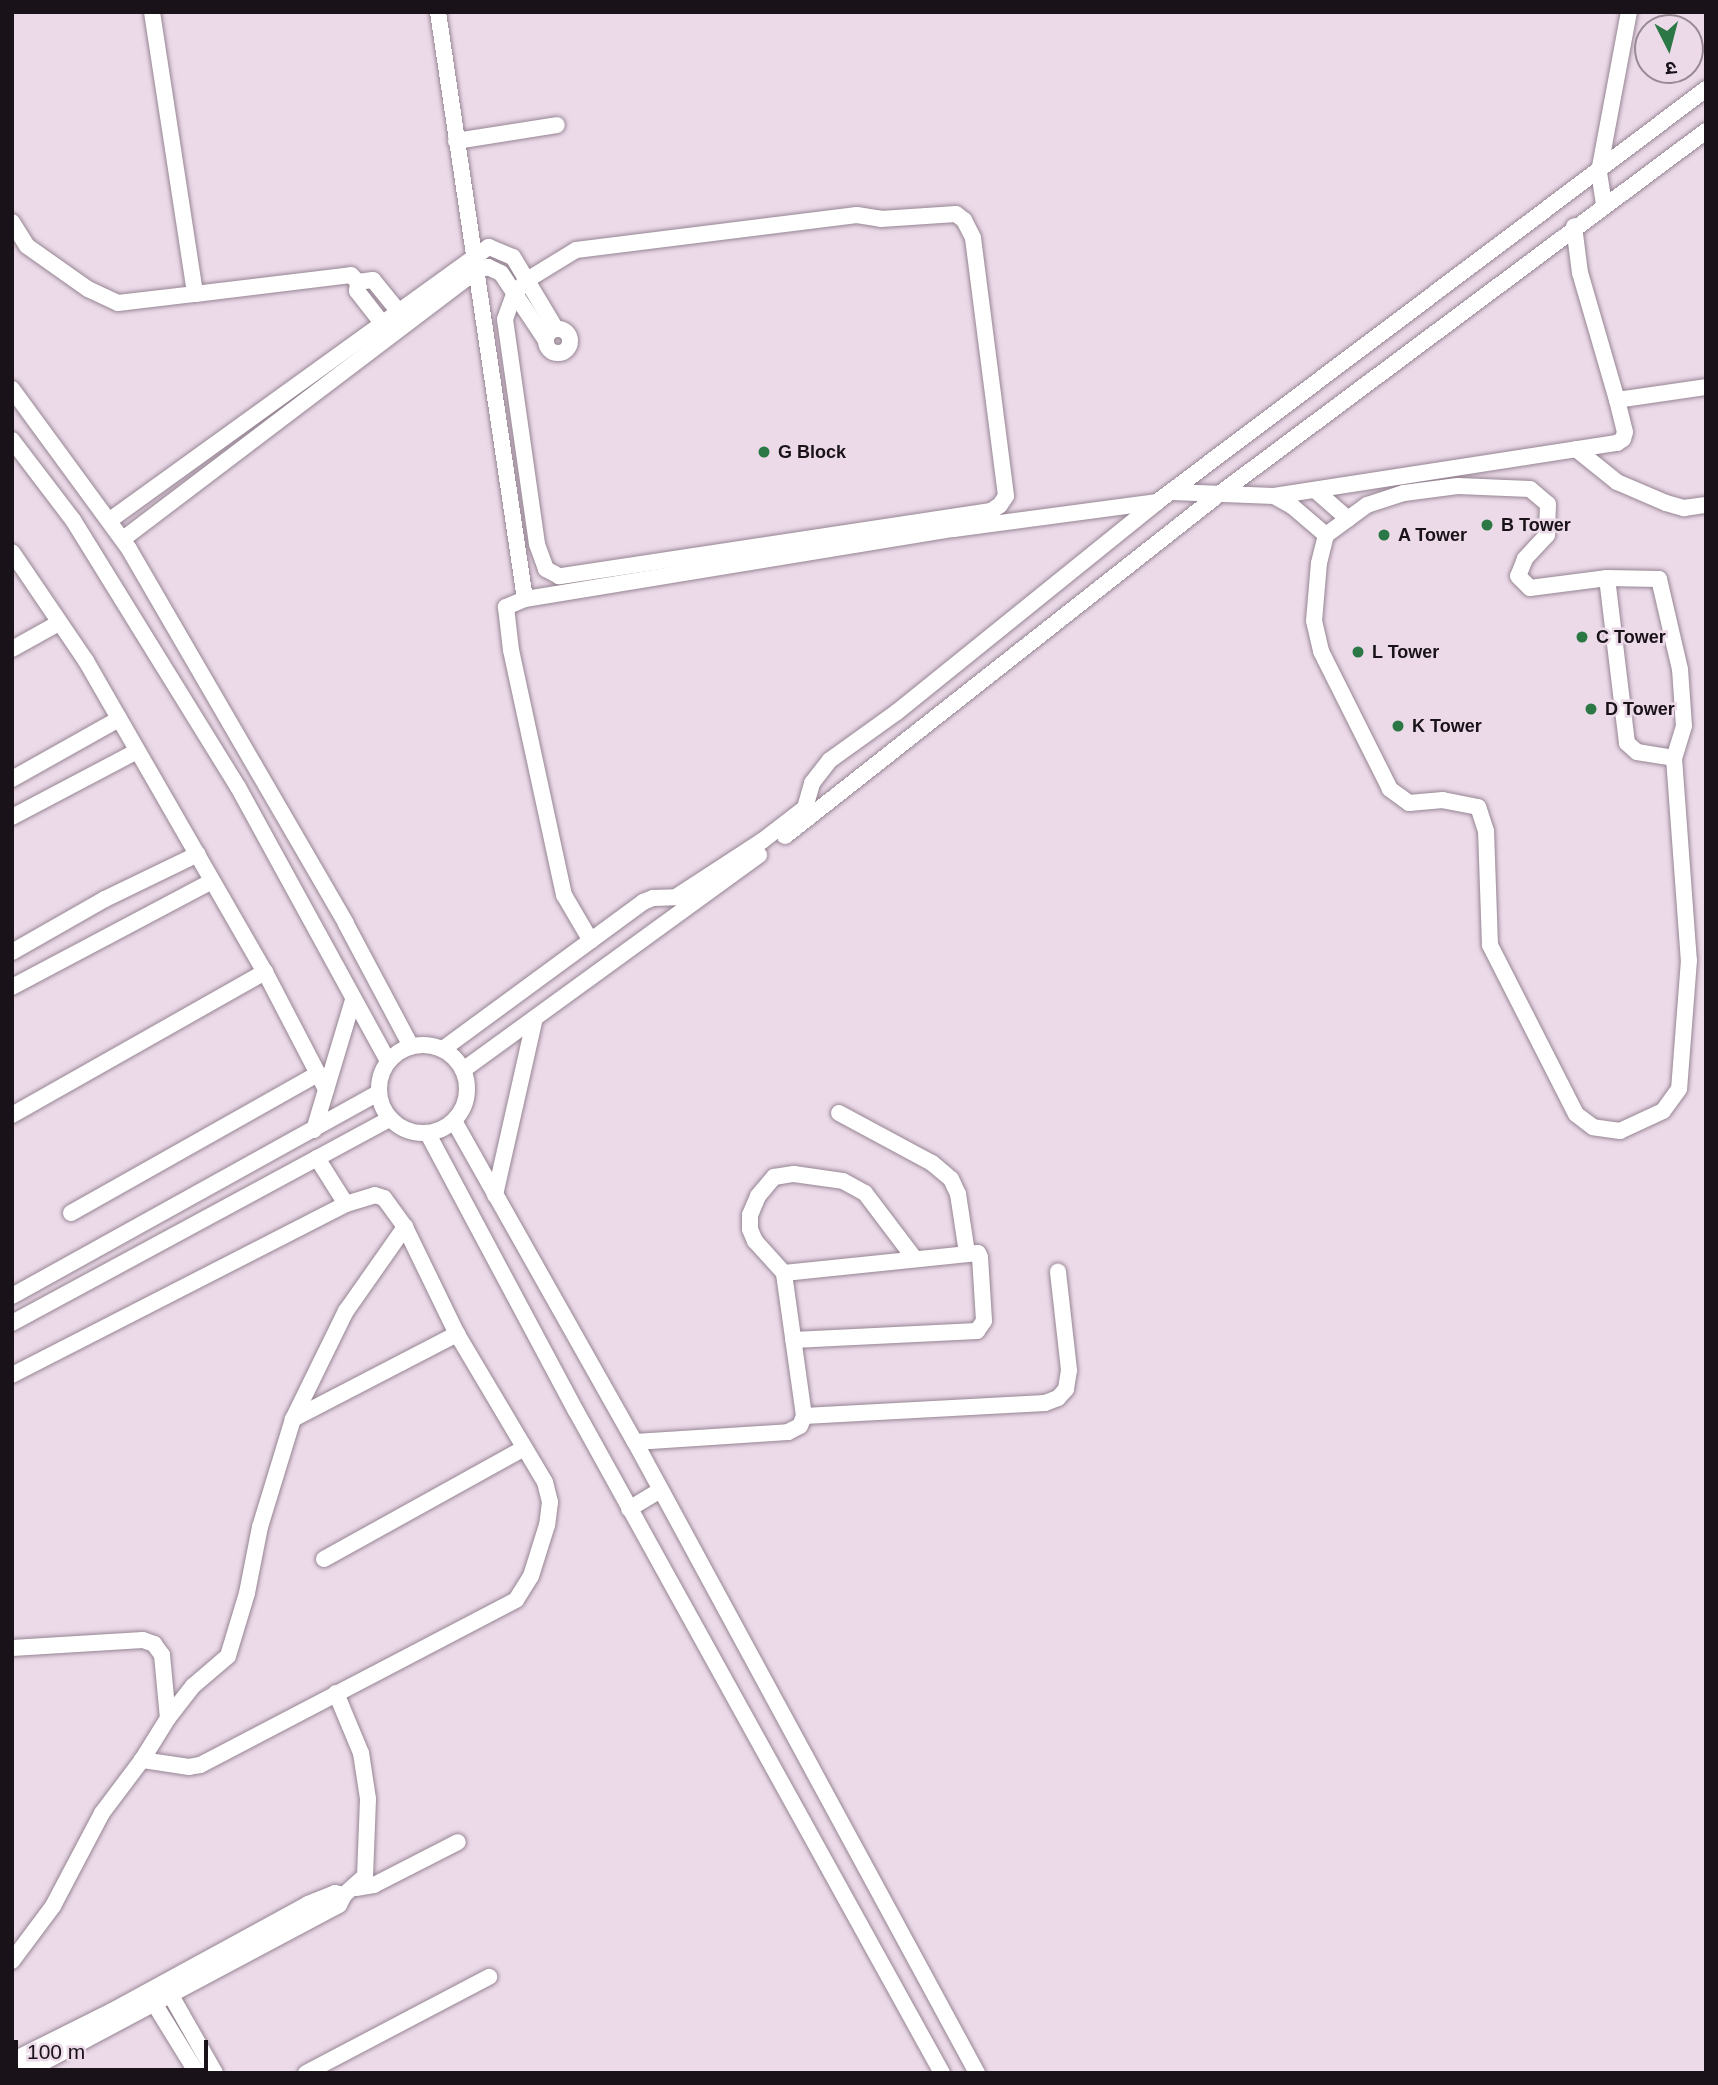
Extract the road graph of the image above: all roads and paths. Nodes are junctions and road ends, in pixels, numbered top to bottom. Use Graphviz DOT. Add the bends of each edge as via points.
graph roads {
  1 [pos="152,12"];
  2 [pos="438,12"];
  3 [pos="1629,12"];
  4 [pos="1706,89"];
  5 [pos="557,125"];
  6 [pos="1706,131"];
  7 [pos="456,141"];
  8 [pos="1599,172"];
  9 [pos="1604,204"];
  10 [pos="12,222"];
  11 [pos="1574,226"];
  12 [pos="475,264"];
  13 [pos="527,280"];
  14 [pos="358,282"];
  15 [pos="195,294"];
  16 [pos="514,294"];
  17 [pos="398,311"];
  18 [pos="382,323"];
  19 [pos="1706,387"];
  20 [pos="12,390"];
  21 [pos="1617,400"];
  22 [pos="12,440"];
  23 [pos="1576,449"];
  24 [pos="1315,490"];
  25 [pos="1171,492"];
  26 [pos="1218,495"];
  27 [pos="1274,496"];
  28 [pos="1157,502"];
  29 [pos="1706,505"];
  30 [pos="1348,519"];
  31 [pos="110,520"];
  32 [pos="1326,535"];
  33 [pos="123,539"];
  34 [pos="12,552"];
  35 [pos="1608,578"];
  36 [pos="525,599"];
  37 [pos="59,623"];
  38 [pos="12,649"];
  39 [pos="119,719"];
  40 [pos="137,751"];
  41 [pos="1674,758"];
  42 [pos="12,779"];
  43 [pos="12,817"];
  44 [pos="198,853"];
  45 [pos="146,881"];
  46 [pos="212,881"];
  47 [pos="159,908"];
  48 [pos="591,942"];
  49 [pos="12,952"];
  50 [pos="265,972"];
  51 [pos="12,987"];
  52 [pos="353,1000"];
  53 [pos="535,1018"];
  54 [pos="411,1046"];
  55 [pos="443,1049"];
  56 [pos="388,1061"];
  57 [pos="463,1070"];
  58 [pos="318,1074"];
  59 [pos="326,1089"];
  60 [pos="378,1093"];
  61 [pos="347,1112"];
  62 [pos="839,1113"];
  63 [pos="12,1115"];
  64 [pos="389,1119"];
  65 [pos="454,1121"];
  66 [pos="314,1130"];
  67 [pos="428,1134"];
  68 [pos="358,1135"];
  69 [pos="317,1158"];
  70 [pos="495,1195"];
  71 [pos="346,1204"];
  72 [pos="71,1213"];
  73 [pos="405,1227"];
  74 [pos="967,1254"];
  75 [pos="915,1259"];
  76 [pos="1058,1272"];
  77 [pos="784,1273"];
  78 [pos="12,1296"];
  79 [pos="12,1323"];
  80 [pos="457,1334"];
  81 [pos="793,1340"];
  82 [pos="12,1375"];
  83 [pos="804,1416"];
  84 [pos="293,1419"];
  85 [pos="635,1443"];
  86 [pos="524,1448"];
  87 [pos="661,1490"];
  88 [pos="629,1509"];
  89 [pos="324,1559"];
  90 [pos="12,1648"];
  91 [pos="336,1693"];
  92 [pos="168,1718"];
  93 [pos="142,1760"];
  94 [pos="458,1842"];
  95 [pos="350,1891"];
  96 [pos="12,1961"];
  97 [pos="489,1977"];
  98 [pos="167,1988"];
  99 [pos="150,1998"];
  100 [pos="12,2061"];
  101 [pos="23,2073"];
  102 [pos="197,2073"];
  103 [pos="215,2073"];
  104 [pos="306,2073"];
  105 [pos="942,2073"];
  106 [pos="977,2073"];
  1 -- 15 [label="street"];
  2 -- 7 [label="street"];
  3 -- 8 [label="street"];
  4 -- 8 [label="street"];
  5 -- 7 [label="street"];
  6 -- 9 [label="street"];
  7 -- 12 [label="street"];
  8 -- 9 [label="street"];
  8 -- 25 [label="street"];
  9 -- 11 [label="street"];
  10 -- 15 [label="street" via="27,246 88,289 118,303"];
  11 -- 21 [label="street" via="1590,314"];
  11 -- 26 [label="street"];
  12 -- 13 [label="street" via="489,247 501,250 513,257"];
  12 -- 16 [label="street" via="497,270"];
  12 -- 17 [label="street"];
  12 -- 33 [label="street"];
  12 -- 36 [label="street"];
  13 -- 16 [label="street"];
  13 -- 16 [label="street" via="551,334"];
  13 -- 16 [label="street" via="576,250 857,215 881,219 956,214 973,238 1006,496 992,512 559,576 551,573 540,559 537,544 505,319"];
  14 -- 15 [label="street" via="351,275"];
  14 -- 17 [label="street" via="373,280"];
  14 -- 18 [label="street" via="357,290"];
  17 -- 18 [label="street"];
  18 -- 31 [label="street"];
  19 -- 21 [label="street"];
  20 -- 31 [label="street"];
  21 -- 23 [label="street" via="1623,439"];
  22 -- 52 [label="street" via="80,531 238,787"];
  23 -- 24 [label="street"];
  23 -- 29 [label="street" via="1617,482 1684,508"];
  24 -- 27 [label="street"];
  24 -- 30 [label="street"];
  25 -- 26 [label="street"];
  25 -- 28 [label="street"];
  26 -- 27 [label="street"];
  26 -- 53 [label="street" via="809,819"];
  27 -- 32 [label="street"];
  28 -- 36 [label="street" via="954,529"];
  28 -- 48 [label="street" via="897,712 830,760 813,783 805,808 676,897 643,902"];
  30 -- 32 [label="street"];
  30 -- 35 [label="street" via="1367,505 1404,493 1458,486 1530,489 1548,503 1547,535 1525,559 1518,576 1530,588"];
  31 -- 33 [label="street"];
  32 -- 41 [label="street" via="1314,621 1321,651 1390,789 1409,803 1443,800 1478,807 1486,831 1490,945 1576,1114 1592,1127 1620,1132 1663,1111 1679,1089 1689,960"];
  33 -- 54 [label="street" via="346,924"];
  34 -- 37 [label="street"];
  35 -- 41 [label="street" via="1627,743 1637,752"];
  35 -- 41 [label="street" via="1659,579 1680,669 1684,726"];
  36 -- 48 [label="street" via="505,611 511,650 564,895"];
  37 -- 38 [label="street"];
  37 -- 39 [label="street"];
  39 -- 40 [label="street"];
  39 -- 42 [label="street"];
  40 -- 43 [label="street"];
  40 -- 44 [label="street"];
  44 -- 45 [label="street"];
  44 -- 46 [label="street"];
  45 -- 47 [label="street"];
  45 -- 49 [label="street"];
  46 -- 47 [label="street"];
  46 -- 50 [label="street"];
  47 -- 51 [label="street"];
  48 -- 55 [label="street"];
  50 -- 58 [label="street"];
  50 -- 63 [label="street"];
  52 -- 56 [label="street"];
  52 -- 59 [label="street"];
  53 -- 57 [label="street"];
  53 -- 70 [label="street"];
  54 -- 55 [label="street"];
  54 -- 56 [label="street"];
  55 -- 57 [label="street"];
  56 -- 60 [label="street" via="378,1081"];
  57 -- 65 [label="street" via="467,1097"];
  58 -- 59 [label="street"];
  58 -- 72 [label="street"];
  59 -- 66 [label="street"];
  60 -- 61 [label="street"];
  60 -- 64 [label="street"];
  61 -- 66 [label="street"];
  61 -- 68 [label="street"];
  62 -- 74 [label="street" via="932,1163 951,1179 960,1204"];
  64 -- 67 [label="street" via="400,1128"];
  64 -- 68 [label="street"];
  65 -- 67 [label="street"];
  65 -- 70 [label="street"];
  66 -- 78 [label="street"];
  67 -- 88 [label="street"];
  68 -- 69 [label="street"];
  69 -- 71 [label="street"];
  69 -- 79 [label="street"];
  70 -- 85 [label="street"];
  71 -- 73 [label="street" via="375,1195 384,1198"];
  71 -- 82 [label="street"];
  73 -- 80 [label="street"];
  73 -- 84 [label="street" via="346,1311"];
  74 -- 75 [label="street"];
  74 -- 81 [label="street" via="980,1257 984,1321 976,1331"];
  75 -- 77 [label="street"];
  75 -- 77 [label="street" via="865,1193 843,1181 794,1174 774,1177 766,1184 750,1215 755,1241"];
  76 -- 83 [label="street" via="1069,1370 1066,1388 1058,1398 1045,1403"];
  77 -- 81 [label="street"];
  80 -- 84 [label="street"];
  80 -- 86 [label="street"];
  81 -- 83 [label="street"];
  83 -- 85 [label="street" via="800,1426 788,1432"];
  84 -- 92 [label="street" via="228,1656 194,1686"];
  85 -- 87 [label="street"];
  86 -- 89 [label="street"];
  86 -- 91 [label="street" via="545,1482 550,1502 547,1525 523,1592 516,1600"];
  87 -- 88 [label="street"];
  87 -- 106 [label="street"];
  88 -- 105 [label="street"];
  90 -- 92 [label="street" via="143,1640 154,1644 162,1655"];
  91 -- 93 [label="street" via="201,1765"];
  91 -- 95 [label="street" via="355,1733 366,1773 367,1864 365,1876"];
  92 -- 93 [label="street"];
  93 -- 96 [label="street" via="102,1813 53,1906"];
  94 -- 95 [label="street" via="374,1885"];
  95 -- 98 [label="street" via="308,1904"];
  97 -- 104 [label="street"];
  98 -- 99 [label="street"];
  98 -- 103 [label="street"];
  99 -- 100 [label="street"];
  99 -- 101 [label="street"];
  99 -- 102 [label="street"];
}
